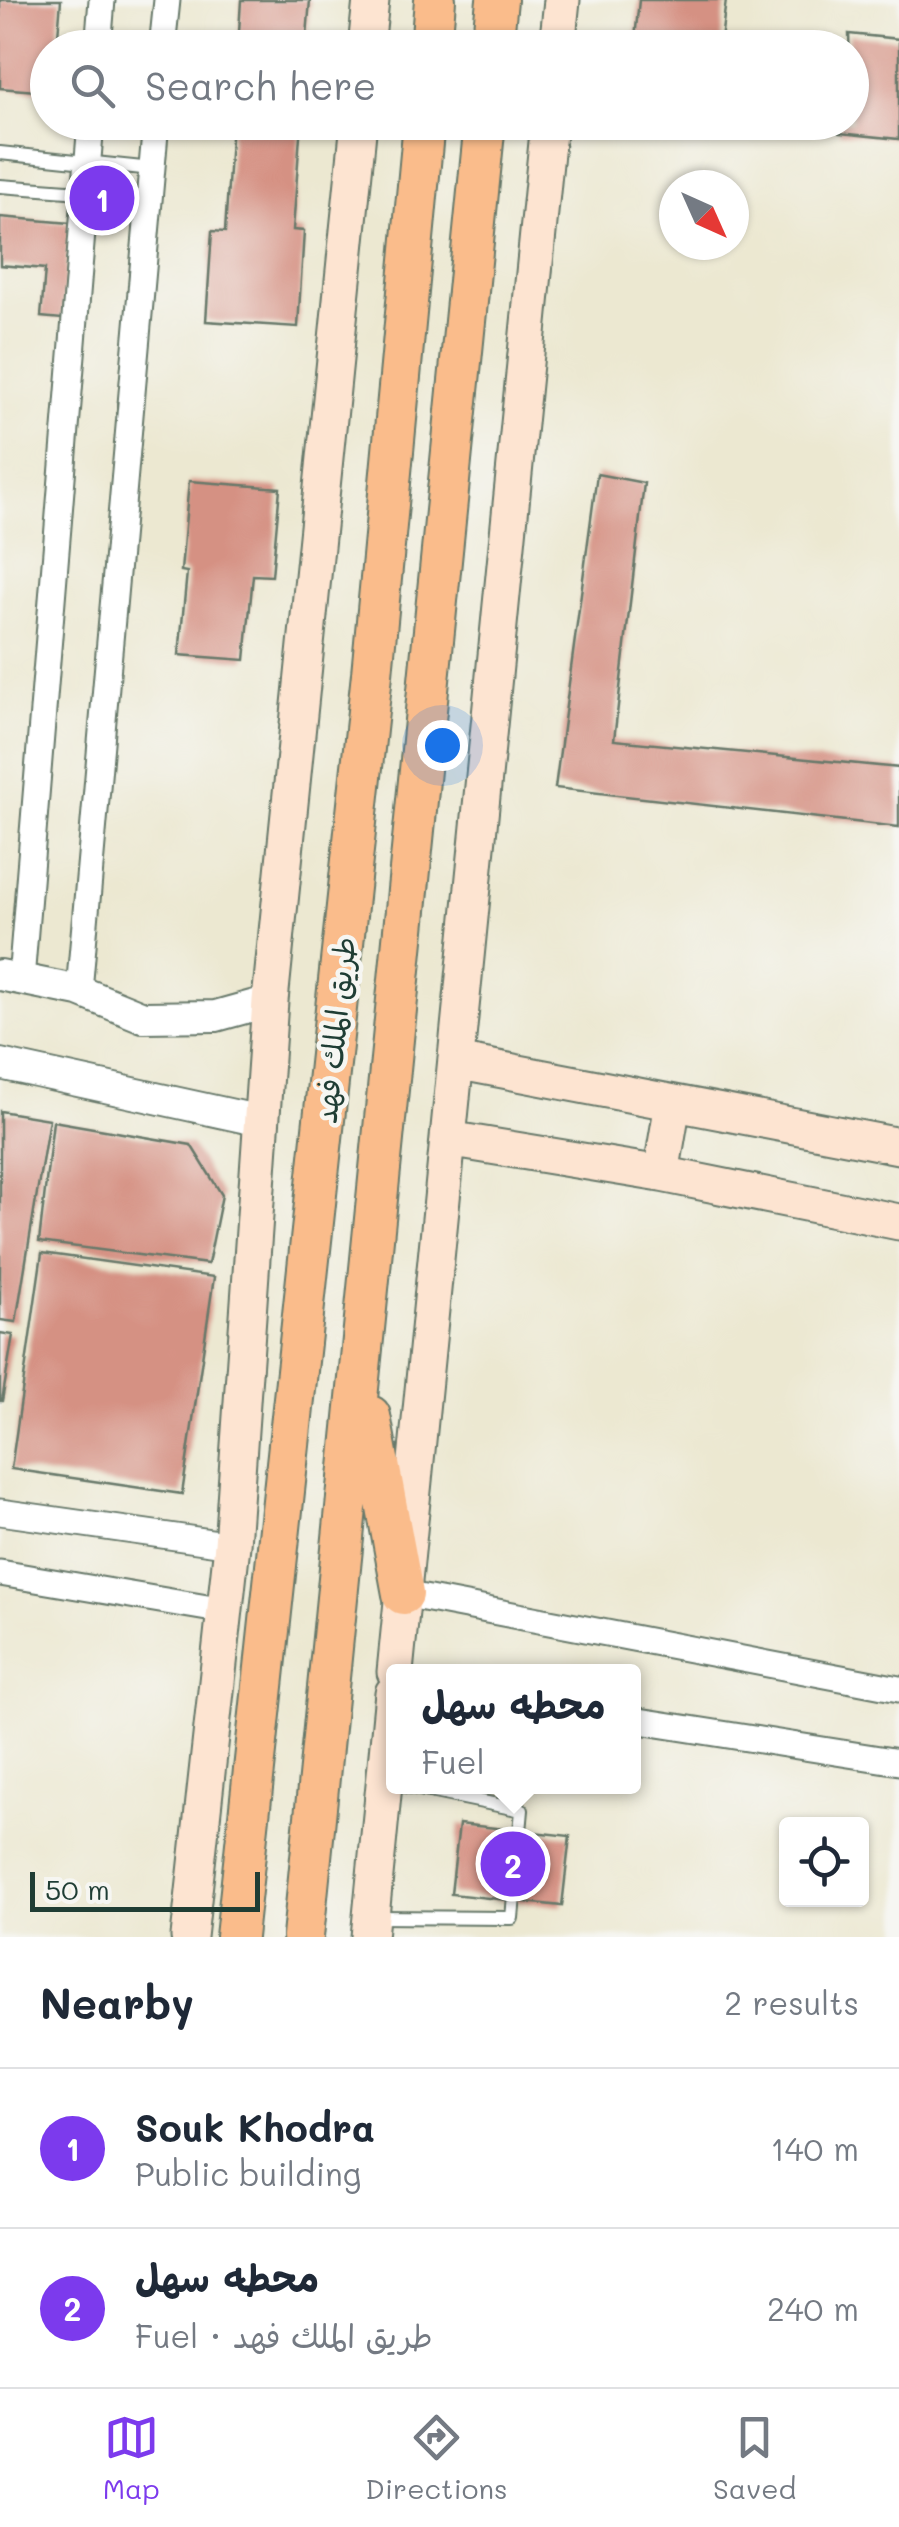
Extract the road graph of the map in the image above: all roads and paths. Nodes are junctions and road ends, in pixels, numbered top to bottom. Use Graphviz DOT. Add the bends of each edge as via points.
graph roads {
  1 [pos="102,0"];
  2 [pos="166,0"];
  3 [pos="370,0"];
  4 [pos="435,0"];
  5 [pos="497,0"];
  6 [pos="562,0"];
  7 [pos="100,30"];
  8 [pos="164,30"];
  9 [pos="368,30"];
  10 [pos="432,30"];
  11 [pos="494,30"];
  12 [pos="558,30"];
  13 [pos="90,140"];
  14 [pos="154,140"];
  15 [pos="356,140"];
  16 [pos="422,140"];
  17 [pos="483,140"];
  18 [pos="546,140"];
  19 [pos="0,152"];
  20 [pos="88,162"];
  21 [pos="152,169"];
  22 [pos="0,186"];
  23 [pos="86,194"];
  24 [pos="149,197"];
  25 [pos="10,977"];
  26 [pos="79,991"];
  27 [pos="270,1001"];
  28 [pos="456,1061"];
  29 [pos="0,1064"];
  30 [pos="672,1103"];
  31 [pos="261,1121"];
  32 [pos="448,1140"];
  33 [pos="899,1146"];
  34 [pos="661,1174"];
  35 [pos="899,1222"];
  36 [pos="361,1371"];
  37 [pos="0,1512"];
  38 [pos="232,1545"];
  39 [pos="0,1573"];
  40 [pos="403,1594"];
  41 [pos="225,1611"];
  42 [pos="396,1664"];
  43 [pos="899,1688"];
  44 [pos="641,1721"];
  45 [pos="899,1762"];
  46 [pos="392,1794"];
  47 [pos="443,1794"];
  48 [pos="370,1927"];
  49 [pos="189,1937"];
  50 [pos="236,1937"];
  51 [pos="302,1937"];
  1 -- 7 [label="street"];
  2 -- 8 [label="street"];
  3 -- 9 [label="main road"];
  4 -- 10 [label="highway"];
  5 -- 11 [label="highway"];
  6 -- 12 [label="main road"];
  13 -- 20 [label="street"];
  14 -- 21 [label="street"];
  15 -- 27 [label="main road"];
  16 -- 50 [label="highway, طريق الملك فهد" via="372,674"];
  17 -- 36 [label="highway, طريق الملك فهد"];
  18 -- 28 [label="main road"];
  19 -- 20 [label="lane"];
  20 -- 21 [label="lane"];
  20 -- 23 [label="street"];
  21 -- 24 [label="street"];
  22 -- 23 [label="lane"];
  23 -- 24 [label="lane"];
  23 -- 25 [label="street"];
  24 -- 26 [label="street"];
  25 -- 26 [label="street"];
  26 -- 27 [label="street" via="143,1016 216,1016"];
  27 -- 31 [label="main road"];
  28 -- 30 [label="main road"];
  28 -- 32 [label="main road"];
  29 -- 31 [label="street"];
  30 -- 33 [label="main road"];
  30 -- 34 [label="main road"];
  31 -- 38 [label="main road"];
  32 -- 34 [label="main road"];
  32 -- 40 [label="main road"];
  34 -- 35 [label="main road"];
  36 -- 40 [label="highway"];
  36 -- 51 [label="highway, طريق الملك فهد"];
  37 -- 38 [label="street"];
  38 -- 41 [label="main road"];
  39 -- 41 [label="street"];
  40 -- 42 [label="main road"];
  40 -- 43 [label="street"];
  41 -- 49 [label="main road"];
  44 -- 45 [label="street"];
  46 -- 48 [label="main road"];
  47 -- 48 [label="lane" via="522,1810 512,1918"];
}
